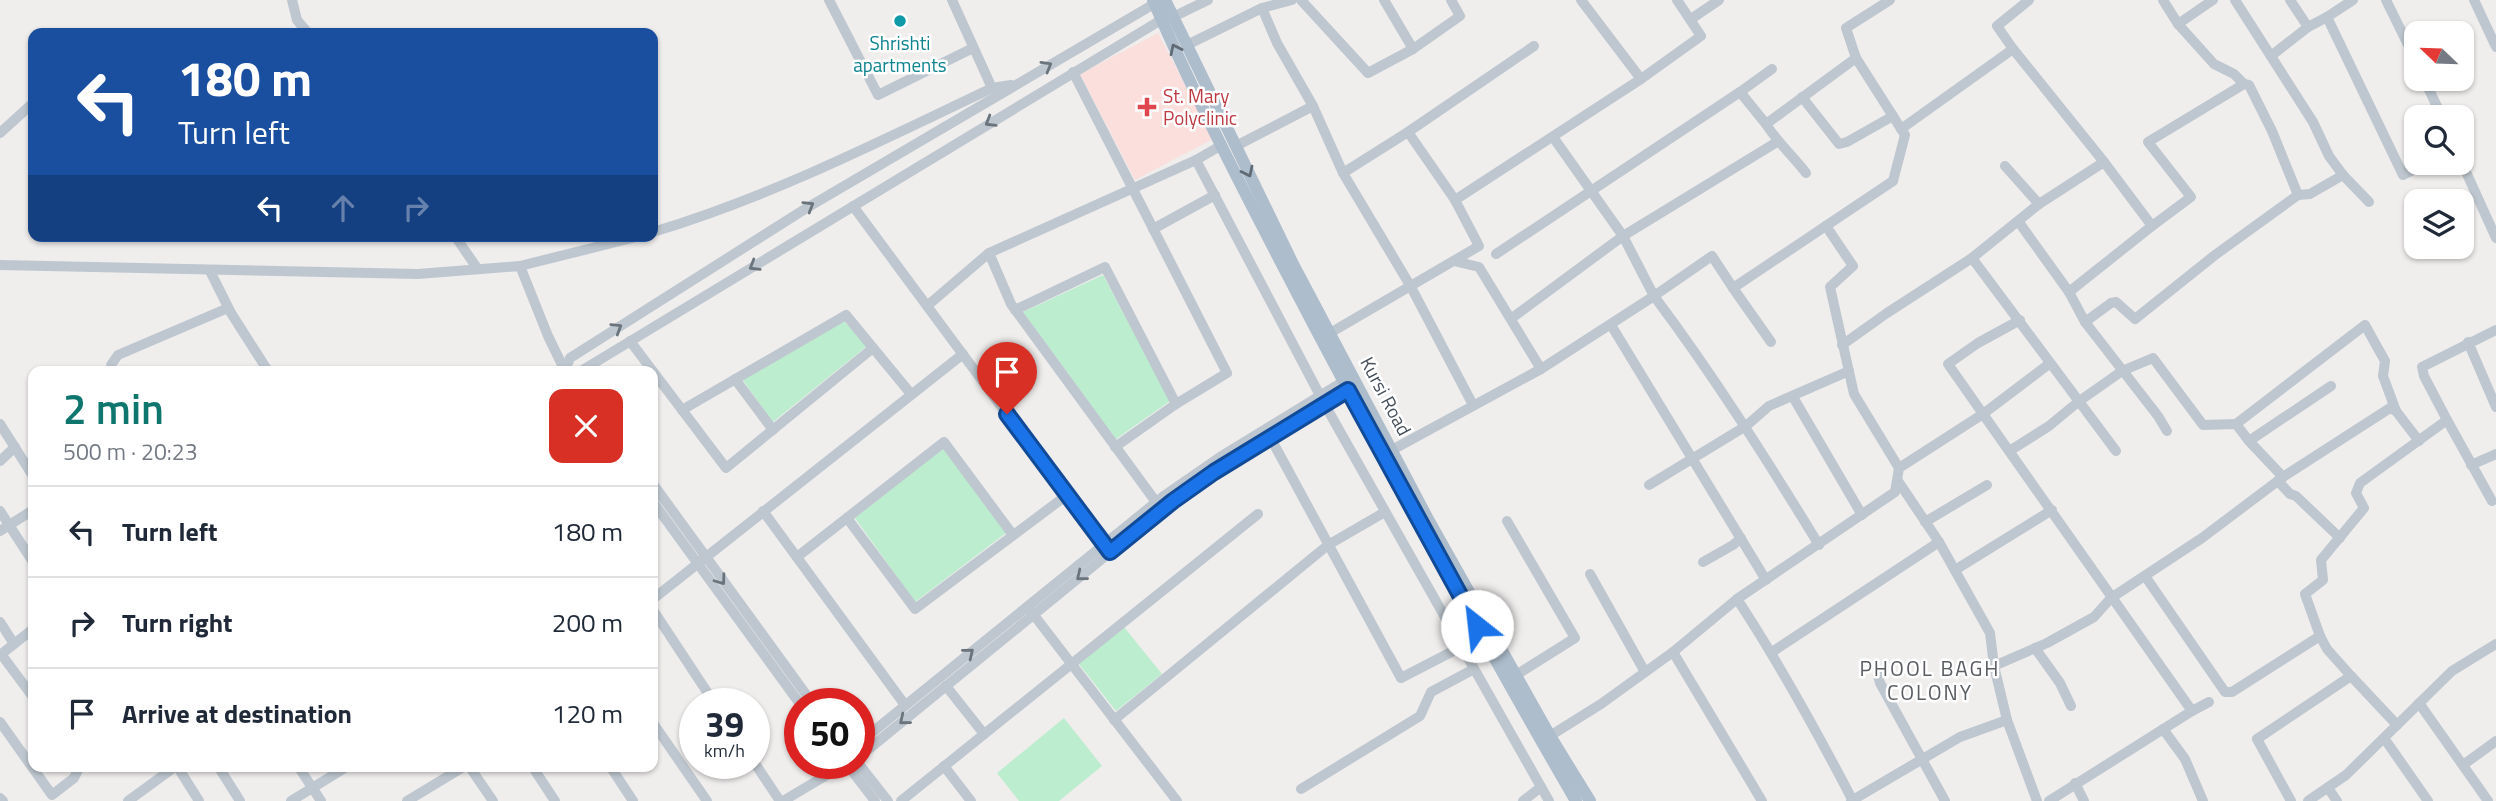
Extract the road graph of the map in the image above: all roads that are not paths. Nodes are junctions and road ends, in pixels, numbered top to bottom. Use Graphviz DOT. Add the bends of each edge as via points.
graph roads {
  1 [pos="292,0"];
  2 [pos="829,0"];
  3 [pos="952,0"];
  4 [pos="1208,0"];
  5 [pos="1292,0"];
  6 [pos="1301,0"];
  7 [pos="1384,0"];
  8 [pos="1451,0"];
  9 [pos="1581,0"];
  10 [pos="1677,0"];
  11 [pos="1719,0"];
  12 [pos="1890,0"];
  13 [pos="2029,0"];
  14 [pos="2163,0"];
  15 [pos="2213,0"];
  16 [pos="2235,0"];
  17 [pos="2290,0"];
  18 [pos="2353,0"];
  19 [pos="2386,0"];
  20 [pos="2474,0"];
  21 [pos="2342,3"];
  22 [pos="1162,8"];
  23 [pos="1262,8"];
  24 [pos="2327,17"];
  25 [pos="1691,19"];
  26 [pos="2178,24"];
  27 [pos="2308,27"];
  28 [pos="304,28"];
  29 [pos="2404,37"];
  30 [pos="1187,45"];
  31 [pos="1534,46"];
  32 [pos="2496,47"];
  33 [pos="973,48"];
  34 [pos="1413,49"];
  35 [pos="2013,49"];
  36 [pos="2271,56"];
  37 [pos="1856,58"];
  38 [pos="1772,69"];
  39 [pos="1073,72"];
  40 [pos="1641,79"];
  41 [pos="1017,84"];
  42 [pos="2244,84"];
  43 [pos="992,88"];
  44 [pos="1740,92"];
  45 [pos="1802,97"];
  46 [pos="1313,106"];
  47 [pos="28,108"];
  48 [pos="1893,116"];
  49 [pos="1766,124"];
  50 [pos="1901,129"];
  51 [pos="1408,132"];
  52 [pos="0,133"];
  53 [pos="1552,137"];
  54 [pos="1777,142"];
  55 [pos="1222,145"];
  56 [pos="1236,146"];
  57 [pos="1196,160"];
  58 [pos="2104,162"];
  59 [pos="2005,166"];
  60 [pos="1343,173"];
  61 [pos="1806,173"];
  62 [pos="2343,175"];
  63 [pos="2404,175"];
  64 [pos="2468,175"];
  65 [pos="1133,188"];
  66 [pos="1592,192"];
  67 [pos="1214,195"];
  68 [pos="2298,195"];
  69 [pos="1455,200"];
  70 [pos="2370,202"];
  71 [pos="2039,204"];
  72 [pos="853,206"];
  73 [pos="2018,221"];
  74 [pos="1826,226"];
  75 [pos="2152,226"];
  76 [pos="1153,229"];
  77 [pos="658,230"];
  78 [pos="1623,236"];
  79 [pos="2496,237"];
  80 [pos="459,242"];
  81 [pos="616,242"];
  82 [pos="989,253"];
  83 [pos="1496,254"];
  84 [pos="1972,258"];
  85 [pos="1454,261"];
  86 [pos="0,265"];
  87 [pos="520,266"];
  88 [pos="477,268"];
  89 [pos="210,271"];
  90 [pos="1411,288"];
  91 [pos="1733,288"];
  92 [pos="2069,292"];
  93 [pos="1654,296"];
  94 [pos="927,306"];
  95 [pos="228,308"];
  96 [pos="1016,310"];
  97 [pos="1512,318"];
  98 [pos="2020,320"];
  99 [pos="2085,322"];
  100 [pos="1611,326"];
  101 [pos="2496,330"];
  102 [pos="1330,333"];
  103 [pos="630,341"];
  104 [pos="1771,342"];
  105 [pos="2468,342"];
  106 [pos="1842,345"];
  107 [pos="873,348"];
  108 [pos="962,354"];
  109 [pos="2049,363"];
  110 [pos="111,366"];
  111 [pos="265,366"];
  112 [pos="563,366"];
  113 [pos="568,366"];
  114 [pos="589,366"];
  115 [pos="649,366"];
  116 [pos="1541,369"];
  117 [pos="1849,371"];
  118 [pos="2122,371"];
  119 [pos="658,378"];
  120 [pos="735,379"];
  121 [pos="1350,383"];
  122 [pos="2331,386"];
  123 [pos="911,394"];
  124 [pos="1793,397"];
  125 [pos="1322,401"];
  126 [pos="2078,402"];
  127 [pos="1176,404"];
  128 [pos="1473,405"];
  129 [pos="2496,407"];
  130 [pos="682,410"];
  131 [pos="2396,411"];
  132 [pos="1983,414"];
  133 [pos="2447,420"];
  134 [pos="0,424"];
  135 [pos="2236,424"];
  136 [pos="1746,426"];
  137 [pos="773,430"];
  138 [pos="2167,431"];
  139 [pos="1270,437"];
  140 [pos="2249,441"];
  141 [pos="2418,441"];
  142 [pos="15,447"];
  143 [pos="1115,447"];
  144 [pos="1392,450"];
  145 [pos="2011,450"];
  146 [pos="2116,451"];
  147 [pos="2496,454"];
  148 [pos="1691,457"];
  149 [pos="0,461"];
  150 [pos="2471,465"];
  151 [pos="28,468"];
  152 [pos="1899,468"];
  153 [pos="2281,479"];
  154 [pos="1898,481"];
  155 [pos="1649,485"];
  156 [pos="1987,485"];
  157 [pos="658,492"];
  158 [pos="1067,495"];
  159 [pos="2492,501"];
  160 [pos="1156,502"];
  161 [pos="658,508"];
  162 [pos="2052,510"];
  163 [pos="0,511"];
  164 [pos="763,511"];
  165 [pos="1385,512"];
  166 [pos="28,513"];
  167 [pos="1258,514"];
  168 [pos="1862,515"];
  169 [pos="847,518"];
  170 [pos="1507,521"];
  171 [pos="1925,522"];
  172 [pos="5,528"];
  173 [pos="1013,536"];
  174 [pos="1741,538"];
  175 [pos="2340,538"];
  176 [pos="1939,542"];
  177 [pos="1328,545"];
  178 [pos="1819,545"];
  179 [pos="1107,548"];
  180 [pos="28,556"];
  181 [pos="796,557"];
  182 [pos="700,559"];
  183 [pos="1703,562"];
  184 [pos="1955,570"];
  185 [pos="1590,574"];
  186 [pos="2145,576"];
  187 [pos="1766,579"];
  188 [pos="658,595"];
  189 [pos="2111,598"];
  190 [pos="1737,599"];
  191 [pos="1030,611"];
  192 [pos="658,618"];
  193 [pos="0,622"];
  194 [pos="28,633"];
  195 [pos="2320,636"];
  196 [pos="14,644"];
  197 [pos="2496,644"];
  198 [pos="1461,647"];
  199 [pos="2035,648"];
  200 [pos="1673,652"];
  201 [pos="1772,652"];
  202 [pos="0,654"];
  203 [pos="1071,664"];
  204 [pos="1994,666"];
  205 [pos="1474,669"];
  206 [pos="1645,672"];
  207 [pos="1516,675"];
  208 [pos="1878,675"];
  209 [pos="2351,676"];
  210 [pos="946,686"];
  211 [pos="704,688"];
  212 [pos="789,688"];
  213 [pos="801,688"];
  214 [pos="28,690"];
  215 [pos="2209,702"];
  216 [pos="2419,704"];
  217 [pos="905,705"];
  218 [pos="2071,706"];
  219 [pos="2192,711"];
  220 [pos="1114,720"];
  221 [pos="2007,720"];
  222 [pos="0,722"];
  223 [pos="2397,725"];
  224 [pos="2163,729"];
  225 [pos="658,730"];
  226 [pos="875,730"];
  227 [pos="984,734"];
  228 [pos="1545,738"];
  229 [pos="2384,738"];
  230 [pos="2496,741"];
  231 [pos="875,744"];
  232 [pos="1921,760"];
  233 [pos="28,762"];
  234 [pos="2463,765"];
  235 [pos="944,766"];
  236 [pos="35,772"];
  237 [pos="77,772"];
  238 [pos="161,772"];
  239 [pos="181,772"];
  240 [pos="221,772"];
  241 [pos="302,772"];
  242 [pos="338,772"];
  243 [pos="459,772"];
  244 [pos="471,772"];
  245 [pos="536,772"];
  246 [pos="614,772"];
  247 [pos="766,779"];
  248 [pos="819,779"];
  249 [pos="858,779"];
  250 [pos="871,779"];
  251 [pos="2075,783"];
  252 [pos="312,787"];
  253 [pos="1541,787"];
  254 [pos="2328,788"];
  255 [pos="1301,789"];
  256 [pos="425,797"];
  257 [pos="236,800"];
  258 [pos="128,801"];
  259 [pos="198,801"];
  260 [pos="291,801"];
  261 [pos="321,801"];
  262 [pos="407,801"];
  263 [pos="493,801"];
  264 [pos="555,801"];
  265 [pos="633,801"];
  266 [pos="707,801"];
  267 [pos="781,801"];
  268 [pos="875,801"];
  269 [pos="888,801"];
  270 [pos="901,801"];
  271 [pos="971,801"];
  272 [pos="1177,801"];
  273 [pos="1523,801"];
  274 [pos="1549,801"];
  275 [pos="1576,801"];
  276 [pos="1590,801"];
  277 [pos="1762,801"];
  278 [pos="1852,801"];
  279 [pos="1945,801"];
  280 [pos="2037,801"];
  281 [pos="2049,801"];
  282 [pos="2084,801"];
  283 [pos="2203,801"];
  284 [pos="2291,801"];
  285 [pos="2308,801"];
  286 [pos="2337,801"];
  287 [pos="2428,801"];
  288 [pos="2488,801"];
  1 -- 28 [label="street"];
  2 -- 33 [label="street" via="878,95"];
  3 -- 33 [label="street"];
  4 -- 22 [label="street"];
  5 -- 23 [label="street"];
  6 -- 34 [label="street" via="1368,73"];
  7 -- 34 [label="street"];
  8 -- 34 [label="street" via="1461,16"];
  9 -- 40 [label="street"];
  10 -- 25 [label="street"];
  11 -- 25 [label="street"];
  12 -- 37 [label="street" via="1846,29"];
  13 -- 35 [label="street" via="1997,26"];
  14 -- 26 [label="street"];
  15 -- 26 [label="street"];
  16 -- 36 [label="street"];
  17 -- 27 [label="street"];
  18 -- 21 [label="street"];
  19 -- 29 [label="street"];
  20 -- 32 [label="street"];
  21 -- 24 [label="street"];
  22 -- 30 [label="main road, Kursi Road"];
  22 -- 39 [label="street"];
  41 -- 22 [label="street, one-way"];
  55 -- 22 [label="main road, Kursi Road, one-way"];
  23 -- 30 [label="street"];
  23 -- 46 [label="street"];
  24 -- 27 [label="street"];
  24 -- 63 [label="street"];
  25 -- 40 [label="street" via="1702,36"];
  26 -- 42 [label="street" via="2214,64"];
  27 -- 36 [label="street"];
  30 -- 56 [label="main road, Kursi Road"];
  31 -- 51 [label="street"];
  33 -- 43 [label="street"];
  35 -- 50 [label="street"];
  35 -- 58 [label="street"];
  36 -- 62 [label="street"];
  37 -- 45 [label="street"];
  37 -- 48 [label="street"];
  38 -- 44 [label="street"];
  39 -- 65 [label="street"];
  39 -- 72 [label="street, one-way"];
  40 -- 53 [label="street"];
  41 -- 43 [label="street"];
  113 -- 41 [label="street, one-way" via="570,358 793,216"];
  42 -- 68 [label="street" via="2249,85 2272,131"];
  42 -- 75 [label="street" via="2148,142 2191,197"];
  43 -- 77 [label="street" via="817,170"];
  44 -- 49 [label="street"];
  44 -- 66 [label="street"];
  45 -- 48 [label="street" via="1839,144"];
  45 -- 49 [label="street"];
  46 -- 56 [label="street"];
  46 -- 60 [label="street"];
  47 -- 52 [label="street"];
  48 -- 50 [label="street"];
  49 -- 54 [label="street"];
  50 -- 74 [label="street" via="1905,135 1893,181"];
  51 -- 60 [label="street"];
  51 -- 69 [label="street"];
  53 -- 66 [label="street"];
  53 -- 69 [label="street"];
  54 -- 61 [label="street"];
  54 -- 78 [label="street"];
  55 -- 57 [label="street"];
  55 -- 121 [label="main road, Kursi Road"];
  56 -- 102 [label="main road, Kursi Road, one-way"];
  57 -- 65 [label="street"];
  57 -- 67 [label="street"];
  58 -- 71 [label="street"];
  58 -- 75 [label="street"];
  59 -- 71 [label="street"];
  60 -- 90 [label="street"];
  62 -- 68 [label="street" via="2310,194"];
  62 -- 70 [label="street"];
  64 -- 79 [label="street"];
  65 -- 76 [label="street"];
  65 -- 82 [label="street"];
  66 -- 78 [label="street"];
  66 -- 83 [label="street"];
  67 -- 76 [label="street"];
  67 -- 125 [label="street"];
  68 -- 99 [label="street" via="2135,319 2116,302"];
  69 -- 85 [label="street" via="1479,246"];
  71 -- 73 [label="street"];
  72 -- 94 [label="street"];
  72 -- 103 [label="street, one-way"];
  73 -- 84 [label="street"];
  73 -- 92 [label="street"];
  74 -- 91 [label="street"];
  74 -- 106 [label="street" via="1853,266 1830,287"];
  75 -- 92 [label="street"];
  76 -- 127 [label="street" via="1227,373"];
  78 -- 93 [label="street"];
  78 -- 97 [label="street"];
  80 -- 88 [label="street"];
  81 -- 87 [label="street"];
  82 -- 94 [label="street"];
  82 -- 96 [label="street"];
  84 -- 98 [label="street"];
  84 -- 106 [label="street"];
  85 -- 90 [label="street"];
  85 -- 97 [label="street" via="1479,267"];
  86 -- 89 [label="street"];
  87 -- 88 [label="street"];
  87 -- 112 [label="street"];
  88 -- 89 [label="street" via="418,274"];
  89 -- 95 [label="street"];
  90 -- 102 [label="street"];
  90 -- 128 [label="street"];
  91 -- 93 [label="street" via="1712,256"];
  91 -- 104 [label="street"];
  92 -- 99 [label="street"];
  93 -- 100 [label="street"];
  93 -- 136 [label="street"];
  94 -- 108 [label="street"];
  95 -- 110 [label="street" via="118,355"];
  95 -- 111 [label="street"];
  96 -- 127 [label="street" via="1105,267"];
  96 -- 143 [label="street"];
  97 -- 116 [label="street"];
  98 -- 109 [label="street"];
  98 -- 132 [label="street" via="1948,364"];
  99 -- 118 [label="street"];
  100 -- 116 [label="street"];
  100 -- 148 [label="street"];
  101 -- 105 [label="street"];
  102 -- 121 [label="main road, Kursi Road"];
  103 -- 114 [label="street"];
  103 -- 115 [label="street"];
  105 -- 129 [label="street"];
  105 -- 133 [label="street" via="2422,367"];
  106 -- 117 [label="street"];
  107 -- 120 [label="street" via="846,314"];
  107 -- 123 [label="street"];
  107 -- 137 [label="street"];
  108 -- 123 [label="street"];
  108 -- 158 [label="street"];
  109 -- 126 [label="street"];
  109 -- 132 [label="street"];
  116 -- 128 [label="street"];
  117 -- 124 [label="street"];
  117 -- 152 [label="street" via="1854,394"];
  118 -- 126 [label="street"];
  118 -- 135 [label="street" via="2153,358 2203,425"];
  118 -- 138 [label="street"];
  119 -- 130 [label="street"];
  120 -- 130 [label="street"];
  120 -- 137 [label="street"];
  121 -- 125 [label="street"];
  121 -- 144 [label="main road, Kursi Road"];
  121 -- 228 [label="main road, Kursi Road"];
  122 -- 140 [label="street"];
  123 -- 164 [label="street"];
  124 -- 136 [label="street" via="1769,406"];
  124 -- 168 [label="street"];
  125 -- 139 [label="street"];
  125 -- 160 [label="street" via="1220,457"];
  125 -- 165 [label="street"];
  126 -- 145 [label="street"];
  126 -- 146 [label="street"];
  127 -- 143 [label="street"];
  128 -- 144 [label="street"];
  130 -- 137 [label="street" via="726,468"];
  131 -- 135 [label="street" via="2383,376 2385,361 2365,325"];
  131 -- 141 [label="street"];
  131 -- 153 [label="street" via="2390,408"];
  132 -- 145 [label="street"];
  132 -- 152 [label="street"];
  133 -- 141 [label="street"];
  133 -- 150 [label="street"];
  134 -- 142 [label="street"];
  135 -- 140 [label="street"];
  136 -- 148 [label="street"];
  136 -- 178 [label="street"];
  139 -- 177 [label="street"];
  139 -- 179 [label="street"];
  140 -- 153 [label="street"];
  141 -- 175 [label="street" via="2360,483 2356,493 2364,508"];
  142 -- 149 [label="street"];
  142 -- 151 [label="street"];
  143 -- 160 [label="street"];
  144 -- 207 [label="main road, Kursi Road"];
  145 -- 162 [label="street"];
  147 -- 150 [label="street"];
  148 -- 155 [label="street"];
  148 -- 174 [label="street"];
  150 -- 159 [label="street"];
  152 -- 154 [label="street"];
  153 -- 175 [label="street" via="2290,494"];
  153 -- 186 [label="street"];
  154 -- 168 [label="street" via="1895,492"];
  154 -- 171 [label="street"];
  156 -- 171 [label="street"];
  157 -- 182 [label="street"];
  158 -- 173 [label="street"];
  158 -- 179 [label="street"];
  160 -- 179 [label="street"];
  161 -- 182 [label="street"];
  162 -- 184 [label="street"];
  162 -- 189 [label="street"];
  163 -- 172 [label="street"];
  164 -- 181 [label="street"];
  164 -- 182 [label="street"];
  165 -- 177 [label="street"];
  165 -- 198 [label="street"];
  166 -- 172 [label="street"];
  167 -- 203 [label="street"];
  168 -- 178 [label="street"];
  169 -- 173 [label="street" via="915,609"];
  169 -- 173 [label="street" via="944,442"];
  169 -- 181 [label="street"];
  170 -- 207 [label="street" via="1575,638"];
  171 -- 176 [label="street"];
  172 -- 180 [label="street"];
  174 -- 183 [label="street"];
  174 -- 187 [label="street"];
  175 -- 195 [label="street" via="2322,560 2323,580 2305,594"];
  176 -- 184 [label="street"];
  176 -- 201 [label="street"];
  177 -- 198 [label="street" via="1401,678"];
  177 -- 220 [label="street"];
  178 -- 187 [label="street"];
  179 -- 191 [label="street"];
  181 -- 217 [label="street"];
  182 -- 188 [label="street"];
  182 -- 212 [label="street"];
  182 -- 213 [label="street, one-way"];
  184 -- 204 [label="street" via="1990,634"];
  185 -- 206 [label="street"];
  186 -- 189 [label="street"];
  186 -- 195 [label="street" via="2225,692 2232,692"];
  187 -- 190 [label="street"];
  189 -- 199 [label="street" via="2094,618"];
  189 -- 219 [label="street"];
  190 -- 200 [label="street"];
  190 -- 201 [label="street"];
  191 -- 203 [label="street"];
  191 -- 210 [label="street"];
  217 -- 191 [label="street, one-way"];
  192 -- 211 [label="street"];
  193 -- 196 [label="street"];
  194 -- 196 [label="street"];
  195 -- 209 [label="street"];
  196 -- 202 [label="street"];
  197 -- 216 [label="street" via="2452,671"];
  198 -- 205 [label="street"];
  199 -- 204 [label="street"];
  199 -- 218 [label="street"];
  200 -- 206 [label="street"];
  200 -- 277 [label="street"];
  201 -- 278 [label="street"];
  202 -- 214 [label="street"];
  203 -- 220 [label="street"];
  203 -- 227 [label="street"];
  204 -- 221 [label="street"];
  205 -- 253 [label="street"];
  205 -- 255 [label="street" via="1432,692 1420,716"];
  206 -- 228 [label="street"];
  207 -- 228 [label="main road, Kursi Road"];
  208 -- 232 [label="street"];
  209 -- 223 [label="street"];
  209 -- 284 [label="street" via="2257,739"];
  210 -- 227 [label="street"];
  210 -- 231 [label="street, one-way"];
  215 -- 219 [label="street"];
  216 -- 223 [label="street"];
  216 -- 234 [label="street"];
  217 -- 226 [label="street"];
  219 -- 224 [label="street"];
  220 -- 272 [label="street"];
  221 -- 232 [label="street" via="1960,737"];
  221 -- 280 [label="street"];
  222 -- 233 [label="street"];
  223 -- 229 [label="street"];
  224 -- 251 [label="street"];
  224 -- 283 [label="street" via="2185,759"];
  225 -- 266 [label="street"];
  227 -- 235 [label="street"];
  228 -- 275 [label="main road, Kursi Road"];
  228 -- 276 [label="main road, Kursi Road"];
  229 -- 254 [label="street"];
  229 -- 287 [label="street"];
  230 -- 234 [label="street"];
  232 -- 278 [label="street"];
  232 -- 279 [label="street"];
  234 -- 288 [label="street"];
  235 -- 270 [label="street"];
  235 -- 271 [label="street"];
  236 -- 237 [label="street" via="51,795"];
  238 -- 258 [label="street"];
  239 -- 259 [label="street"];
  240 -- 257 [label="street"];
  241 -- 252 [label="street"];
  242 -- 252 [label="street"];
  243 -- 256 [label="street"];
  244 -- 263 [label="street"];
  245 -- 264 [label="street"];
  246 -- 265 [label="street"];
  247 -- 267 [label="street"];
  248 -- 267 [label="street"];
  249 -- 268 [label="street"];
  250 -- 269 [label="street"];
  251 -- 281 [label="street"];
  251 -- 282 [label="street"];
  252 -- 260 [label="street"];
  252 -- 261 [label="street"];
  253 -- 273 [label="street"];
  253 -- 274 [label="street"];
  254 -- 285 [label="street"];
  254 -- 286 [label="street"];
  256 -- 262 [label="street"];
}
